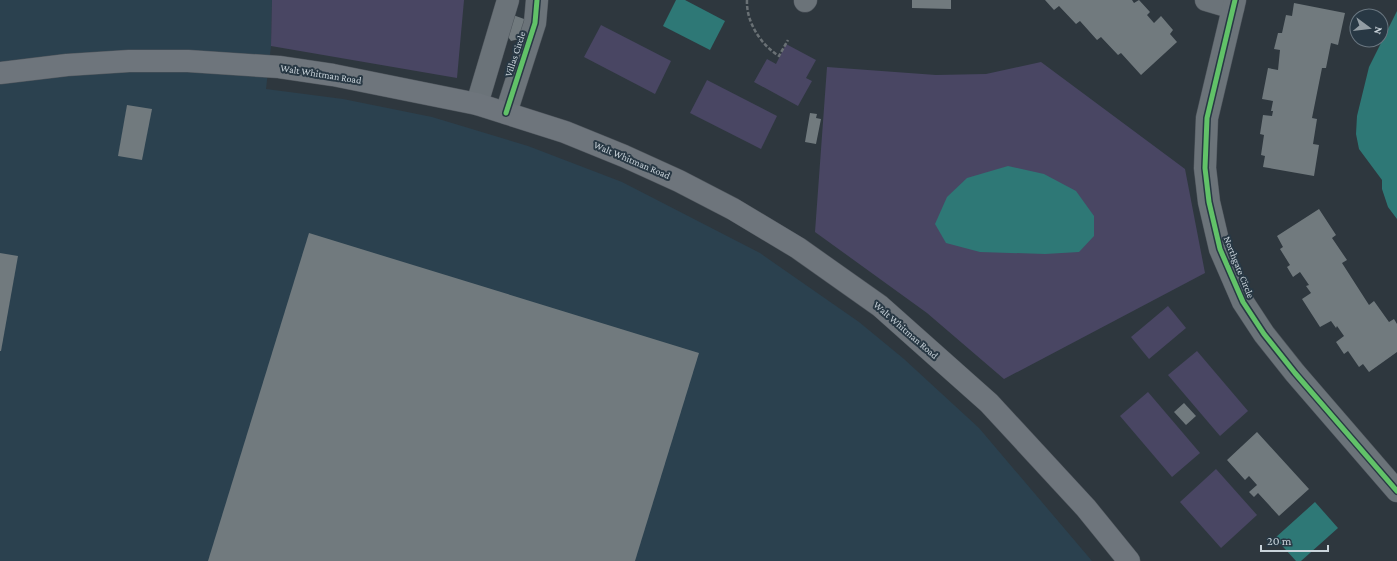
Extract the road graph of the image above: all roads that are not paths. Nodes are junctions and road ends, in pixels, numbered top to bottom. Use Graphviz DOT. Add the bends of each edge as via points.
graph roads {
  1 [pos="508,0"];
  2 [pos="537,0"];
  3 [pos="1206,0"];
  4 [pos="1234,4"];
  5 [pos="0,73"];
  6 [pos="477,104"];
  7 [pos="506,113"];
  8 [pos="1397,491"];
  9 [pos="1129,561"];
  1 -- 6 [label="street"];
  2 -- 7 [label="street, Villas Circle" via="535,23"];
  3 -- 4 [label="street"];
  4 -- 8 [label="street, Northgate Circle" via="1207,118 1205,168 1209,202 1220,249 1243,302 1264,334"];
  5 -- 6 [label="main road, Walt Whitman Road" via="90,64 188,61 279,67"];
  6 -- 7 [label="main road, Walt Whitman Road"];
  7 -- 9 [label="main road, Walt Whitman Road" via="565,132 679,181 733,209 798,248 880,306 989,403 1086,508"];
}
